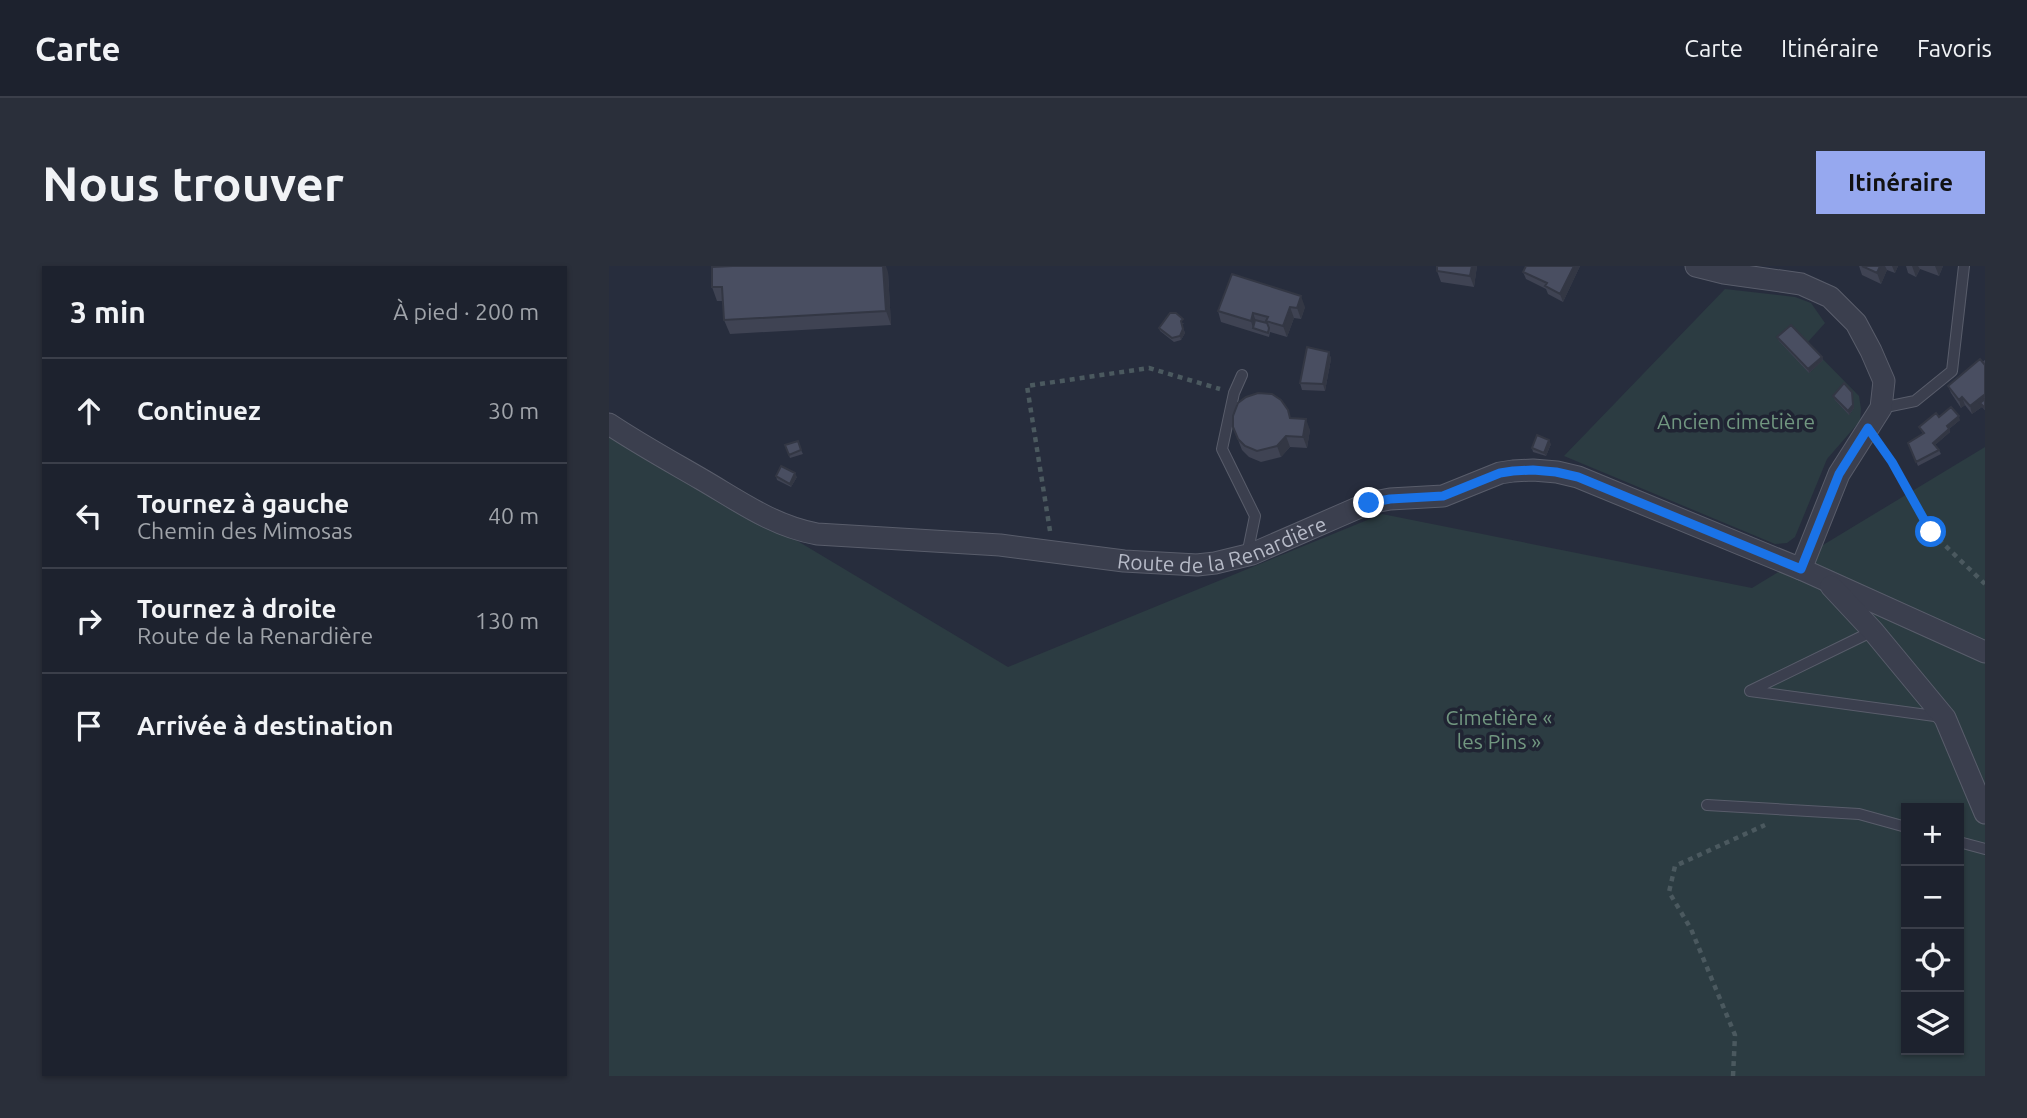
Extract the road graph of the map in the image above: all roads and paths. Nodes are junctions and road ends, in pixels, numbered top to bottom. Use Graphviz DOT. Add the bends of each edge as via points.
graph roads {
  1 [pos="1696,266"];
  2 [pos="1963,266"];
  3 [pos="1242,375"];
  4 [pos="1234,393"];
  5 [pos="1881,408"];
  6 [pos="609,424"];
  7 [pos="1868,428"];
  8 [pos="1053,551"];
  9 [pos="1247,555"];
  10 [pos="1801,569"];
  11 [pos="1825,580"];
  12 [pos="1985,584"];
  13 [pos="1873,631"];
  14 [pos="1985,652"];
  15 [pos="1945,718"];
  16 [pos="1707,804"];
  17 [pos="1799,810"];
  18 [pos="1985,813"];
  19 [pos="1901,826"];
  20 [pos="1964,843"];
  21 [pos="1985,849"];
  22 [pos="1733,1076"];
  1 -- 5 [label="street" via="1801,284 1830,297 1856,323 1871,351 1884,382"];
  2 -- 5 [label="lane" via="1952,371 1915,401"];
  3 -- 4 [label="lane"];
  4 -- 8 [label="path" via="1149,368 1027,386"];
  4 -- 9 [label="lane" via="1221,449 1255,516"];
  5 -- 7 [label="street"];
  6 -- 8 [label="street, Route de la Renardière" via="755,512 799,531"];
  7 -- 10 [label="street" via="1839,474"];
  7 -- 12 [label="path" via="1931,532"];
  8 -- 9 [label="street, Route de la Renardière" via="1180,565 1215,564"];
  9 -- 10 [label="street, Route de la Renardière" via="1369,503 1443,496 1500,473 1533,470 1578,477"];
  10 -- 11 [label="street, Route de la Renardière"];
  11 -- 13 [label="street"];
  11 -- 14 [label="street, Route de la Renardière"];
  13 -- 15 [label="street"];
  13 -- 15 [label="lane" via="1750,691"];
  15 -- 18 [label="street"];
  16 -- 17 [label="lane"];
  17 -- 19 [label="lane" via="1859,814"];
  17 -- 22 [label="path" via="1675,866 1669,892 1691,929 1735,1035"];
  20 -- 21 [label="lane"];
}
